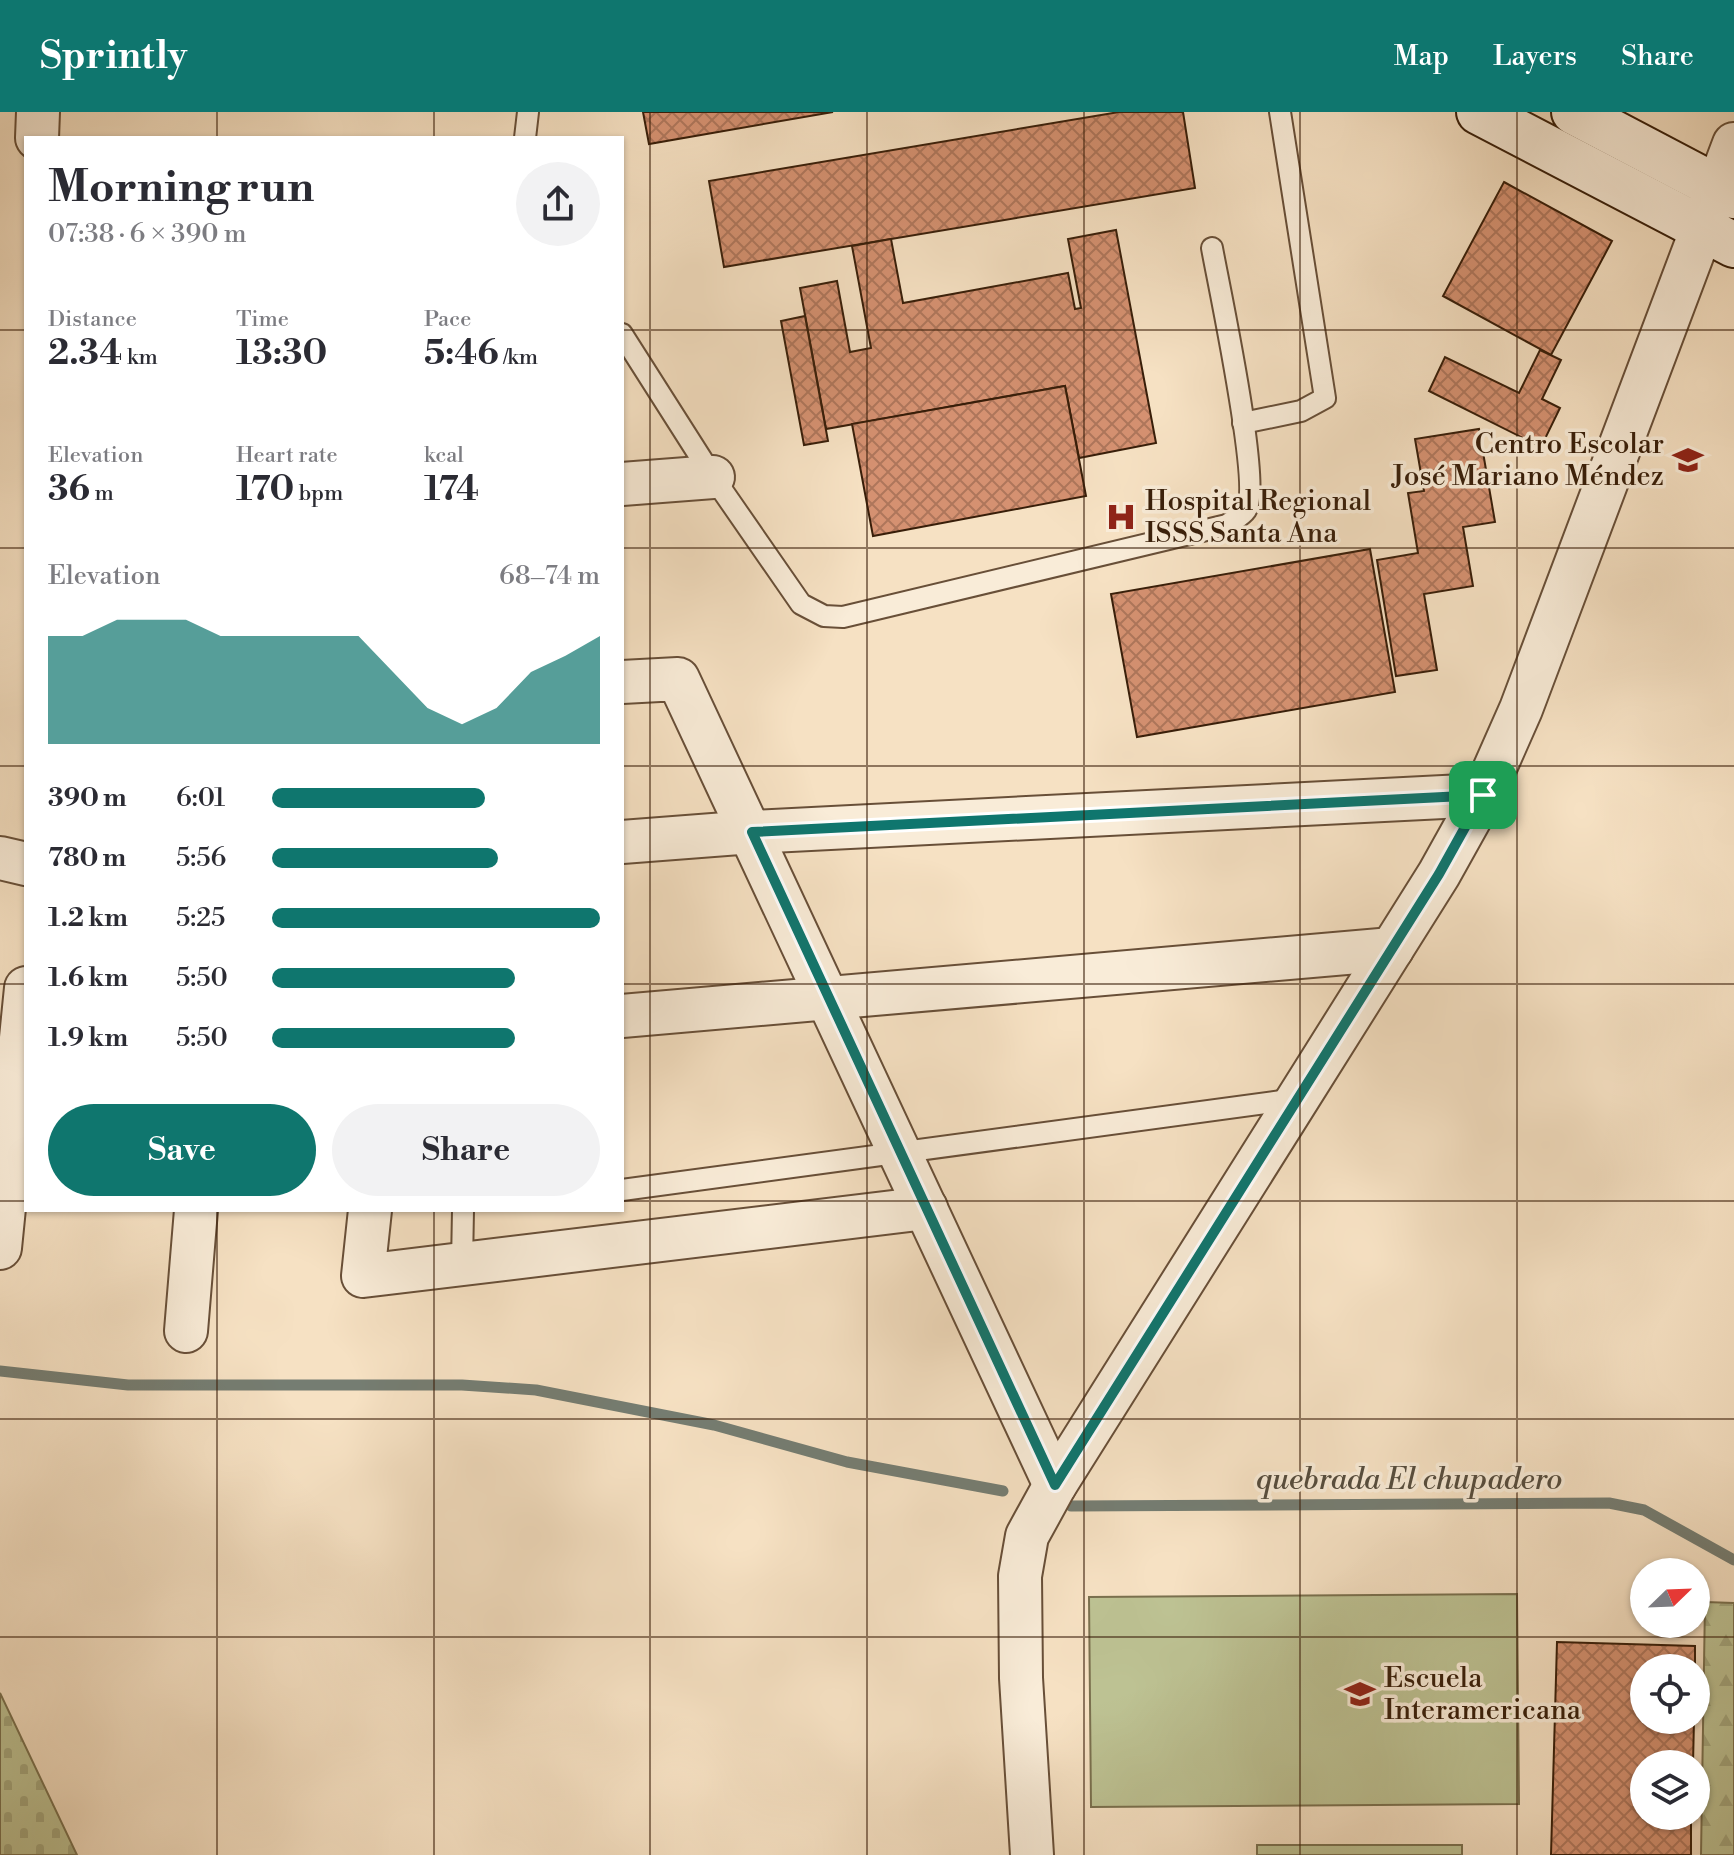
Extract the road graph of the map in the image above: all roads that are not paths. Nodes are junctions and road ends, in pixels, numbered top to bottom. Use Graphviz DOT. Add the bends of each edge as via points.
graph roads {
  1 [pos="38,112"];
  2 [pos="528,112"];
  3 [pos="1280,112"];
  4 [pos="1479,112"];
  5 [pos="1574,112"];
  6 [pos="37,136"];
  7 [pos="525,136"];
  8 [pos="1734,144"];
  9 [pos="1726,192"];
  10 [pos="1717,236"];
  11 [pos="1212,248"];
  12 [pos="624,337"];
  13 [pos="1243,423"];
  14 [pos="713,477"];
  15 [pos="624,484"];
  16 [pos="624,682"];
  17 [pos="1483,795"];
  18 [pos="752,832"];
  19 [pos="624,842"];
  20 [pos="0,858"];
  21 [pos="24,864"];
  22 [pos="1392,949"];
  23 [pos="829,999"];
  24 [pos="24,1008"];
  25 [pos="624,1016"];
  26 [pos="1298,1098"];
  27 [pos="901,1154"];
  28 [pos="624,1190"];
  29 [pos="926,1208"];
  30 [pos="196,1212"];
  31 [pos="370,1212"];
  32 [pos="463,1212"];
  33 [pos="0,1248"];
  34 [pos="462,1264"];
  35 [pos="186,1331"];
  36 [pos="1055,1485"];
  37 [pos="1032,1855"];
  1 -- 6 [label="street"];
  2 -- 7 [label="lane"];
  3 -- 13 [label="lane" via="1325,398 1301,411"];
  4 -- 10 [label="street"];
  5 -- 9 [label="street"];
  8 -- 9 [label="street"];
  9 -- 10 [label="street"];
  10 -- 17 [label="street"];
  11 -- 13 [label="lane"];
  12 -- 14 [label="lane"];
  13 -- 14 [label="lane" via="1250,493 1246,510 1227,525 843,617 824,616 801,604"];
  14 -- 15 [label="street"];
  16 -- 18 [label="street" via="678,679"];
  17 -- 18 [label="street"];
  17 -- 22 [label="street"];
  18 -- 19 [label="street"];
  18 -- 23 [label="street"];
  20 -- 21 [label="street"];
  22 -- 23 [label="street"];
  22 -- 26 [label="street"];
  23 -- 25 [label="street"];
  23 -- 27 [label="street"];
  24 -- 33 [label="street"];
  26 -- 27 [label="lane"];
  26 -- 36 [label="street"];
  27 -- 28 [label="lane"];
  27 -- 29 [label="street"];
  29 -- 34 [label="street"];
  29 -- 36 [label="street"];
  30 -- 35 [label="street"];
  31 -- 34 [label="street" via="363,1276"];
  32 -- 34 [label="lane"];
  36 -- 37 [label="street" via="1027,1536 1020,1576"];
}
